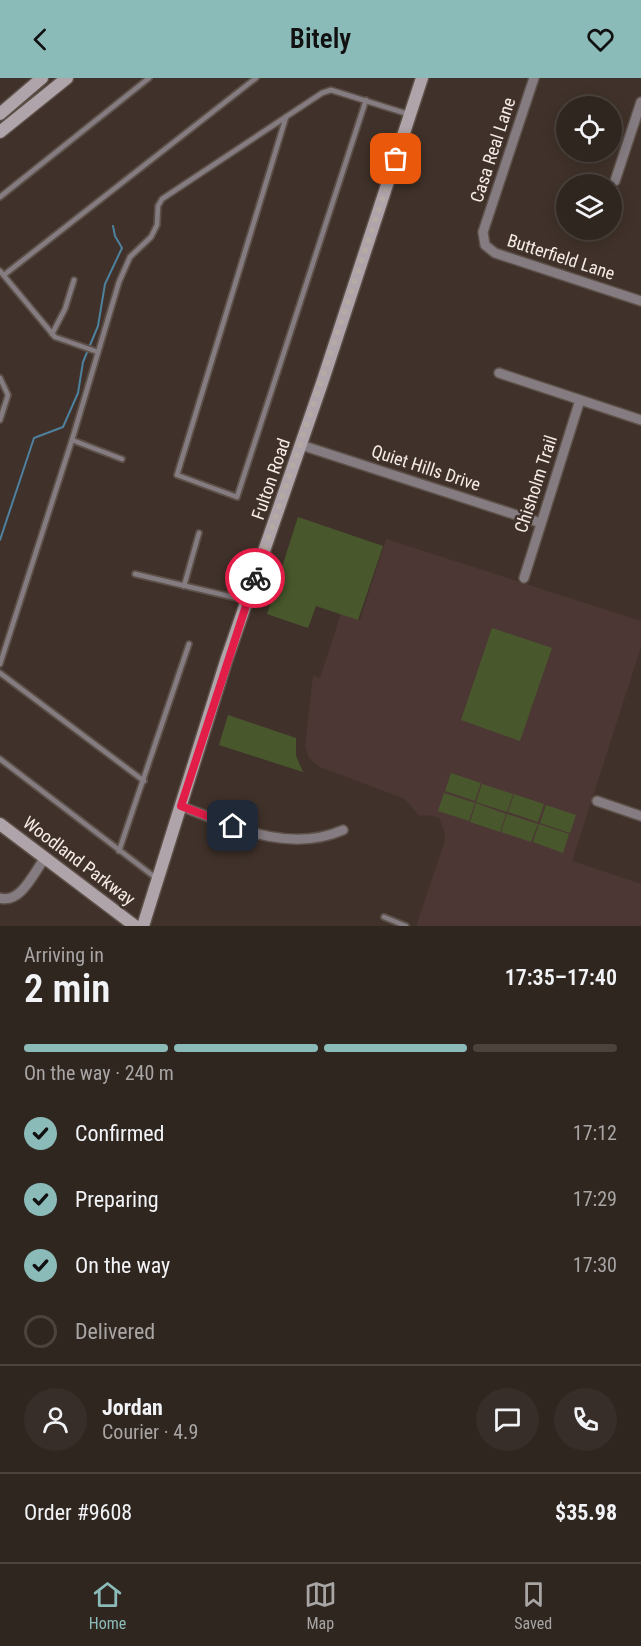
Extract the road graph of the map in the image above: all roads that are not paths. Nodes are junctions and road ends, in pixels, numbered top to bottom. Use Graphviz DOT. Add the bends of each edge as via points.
graph roads {
  1 [pos="42,78"];
  2 [pos="68,78"];
  3 [pos="149,78"];
  4 [pos="256,78"];
  5 [pos="422,78"];
  6 [pos="534,78"];
  7 [pos="366,100"];
  8 [pos="641,102"];
  9 [pos="0,114"];
  10 [pos="410,115"];
  11 [pos="285,117"];
  12 [pos="0,132"];
  13 [pos="617,174"];
  14 [pos="0,197"];
  15 [pos="483,232"];
  16 [pos="2,273"];
  17 [pos="74,280"];
  18 [pos="641,301"];
  19 [pos="52,334"];
  20 [pos="98,352"];
  21 [pos="499,373"];
  22 [pos="0,378"];
  23 [pos="580,400"];
  24 [pos="0,420"];
  25 [pos="641,420"];
  26 [pos="72,440"];
  27 [pos="301,445"];
  28 [pos="122,459"];
  29 [pos="541,523"];
  30 [pos="199,533"];
  31 [pos="135,574"];
  32 [pos="524,578"];
  33 [pos="184,586"];
  34 [pos="247,601"];
  35 [pos="189,644"];
  36 [pos="0,664"];
  37 [pos="0,673"];
  38 [pos="0,759"];
  39 [pos="144,781"];
  40 [pos="597,801"];
  41 [pos="181,806"];
  42 [pos="641,816"];
  43 [pos="0,824"];
  44 [pos="343,830"];
  45 [pos="119,851"];
  46 [pos="45,858"];
  47 [pos="158,880"];
  48 [pos="0,898"];
  49 [pos="384,917"];
  50 [pos="135,926"];
  51 [pos="143,926"];
  52 [pos="406,926"];
  1 -- 9 [label="street"];
  2 -- 12 [label="street"];
  3 -- 14 [label="lane"];
  4 -- 16 [label="lane"];
  5 -- 10 [label="street, Fulton Road"];
  6 -- 15 [label="street, Casa Real Lane"];
  7 -- 10 [label="lane"];
  7 -- 11 [label="lane" via="332,90"];
  7 -- 11 [label="lane" via="237,497 177,475"];
  8 -- 13 [label="street"];
  10 -- 27 [label="street, Fulton Road"];
  11 -- 20 [label="lane" via="162,199 151,237 130,257 119,282"];
  15 -- 18 [label="street, Butterfield Lane" via="485,245 495,253"];
  16 -- 19 [label="lane"];
  17 -- 19 [label="lane"];
  19 -- 20 [label="lane" via="59,340"];
  20 -- 26 [label="lane"];
  21 -- 23 [label="street"];
  22 -- 24 [label="lane" via="8,395"];
  23 -- 25 [label="street"];
  23 -- 29 [label="street, Chisholm Trail"];
  26 -- 28 [label="lane"];
  26 -- 36 [label="lane"];
  27 -- 29 [label="street, Quiet Hills Drive"];
  27 -- 34 [label="street, Fulton Road"];
  29 -- 32 [label="street, Chisholm Trail"];
  30 -- 33 [label="lane"];
  31 -- 33 [label="lane"];
  33 -- 34 [label="lane"];
  34 -- 41 [label="street, Fulton Road"];
  35 -- 39 [label="lane"];
  37 -- 39 [label="lane"];
  38 -- 45 [label="lane"];
  39 -- 45 [label="lane"];
  40 -- 42 [label="street"];
  41 -- 44 [label="street" via="282,840 316,839"];
  41 -- 47 [label="street, Fulton Road"];
  43 -- 46 [label="street, Woodland Parkway"];
  45 -- 47 [label="lane"];
  46 -- 48 [label="street" via="19,894 13,899"];
  46 -- 50 [label="street, Woodland Parkway"];
  47 -- 51 [label="street, Fulton Road"];
  49 -- 52 [label="lane"];
}
